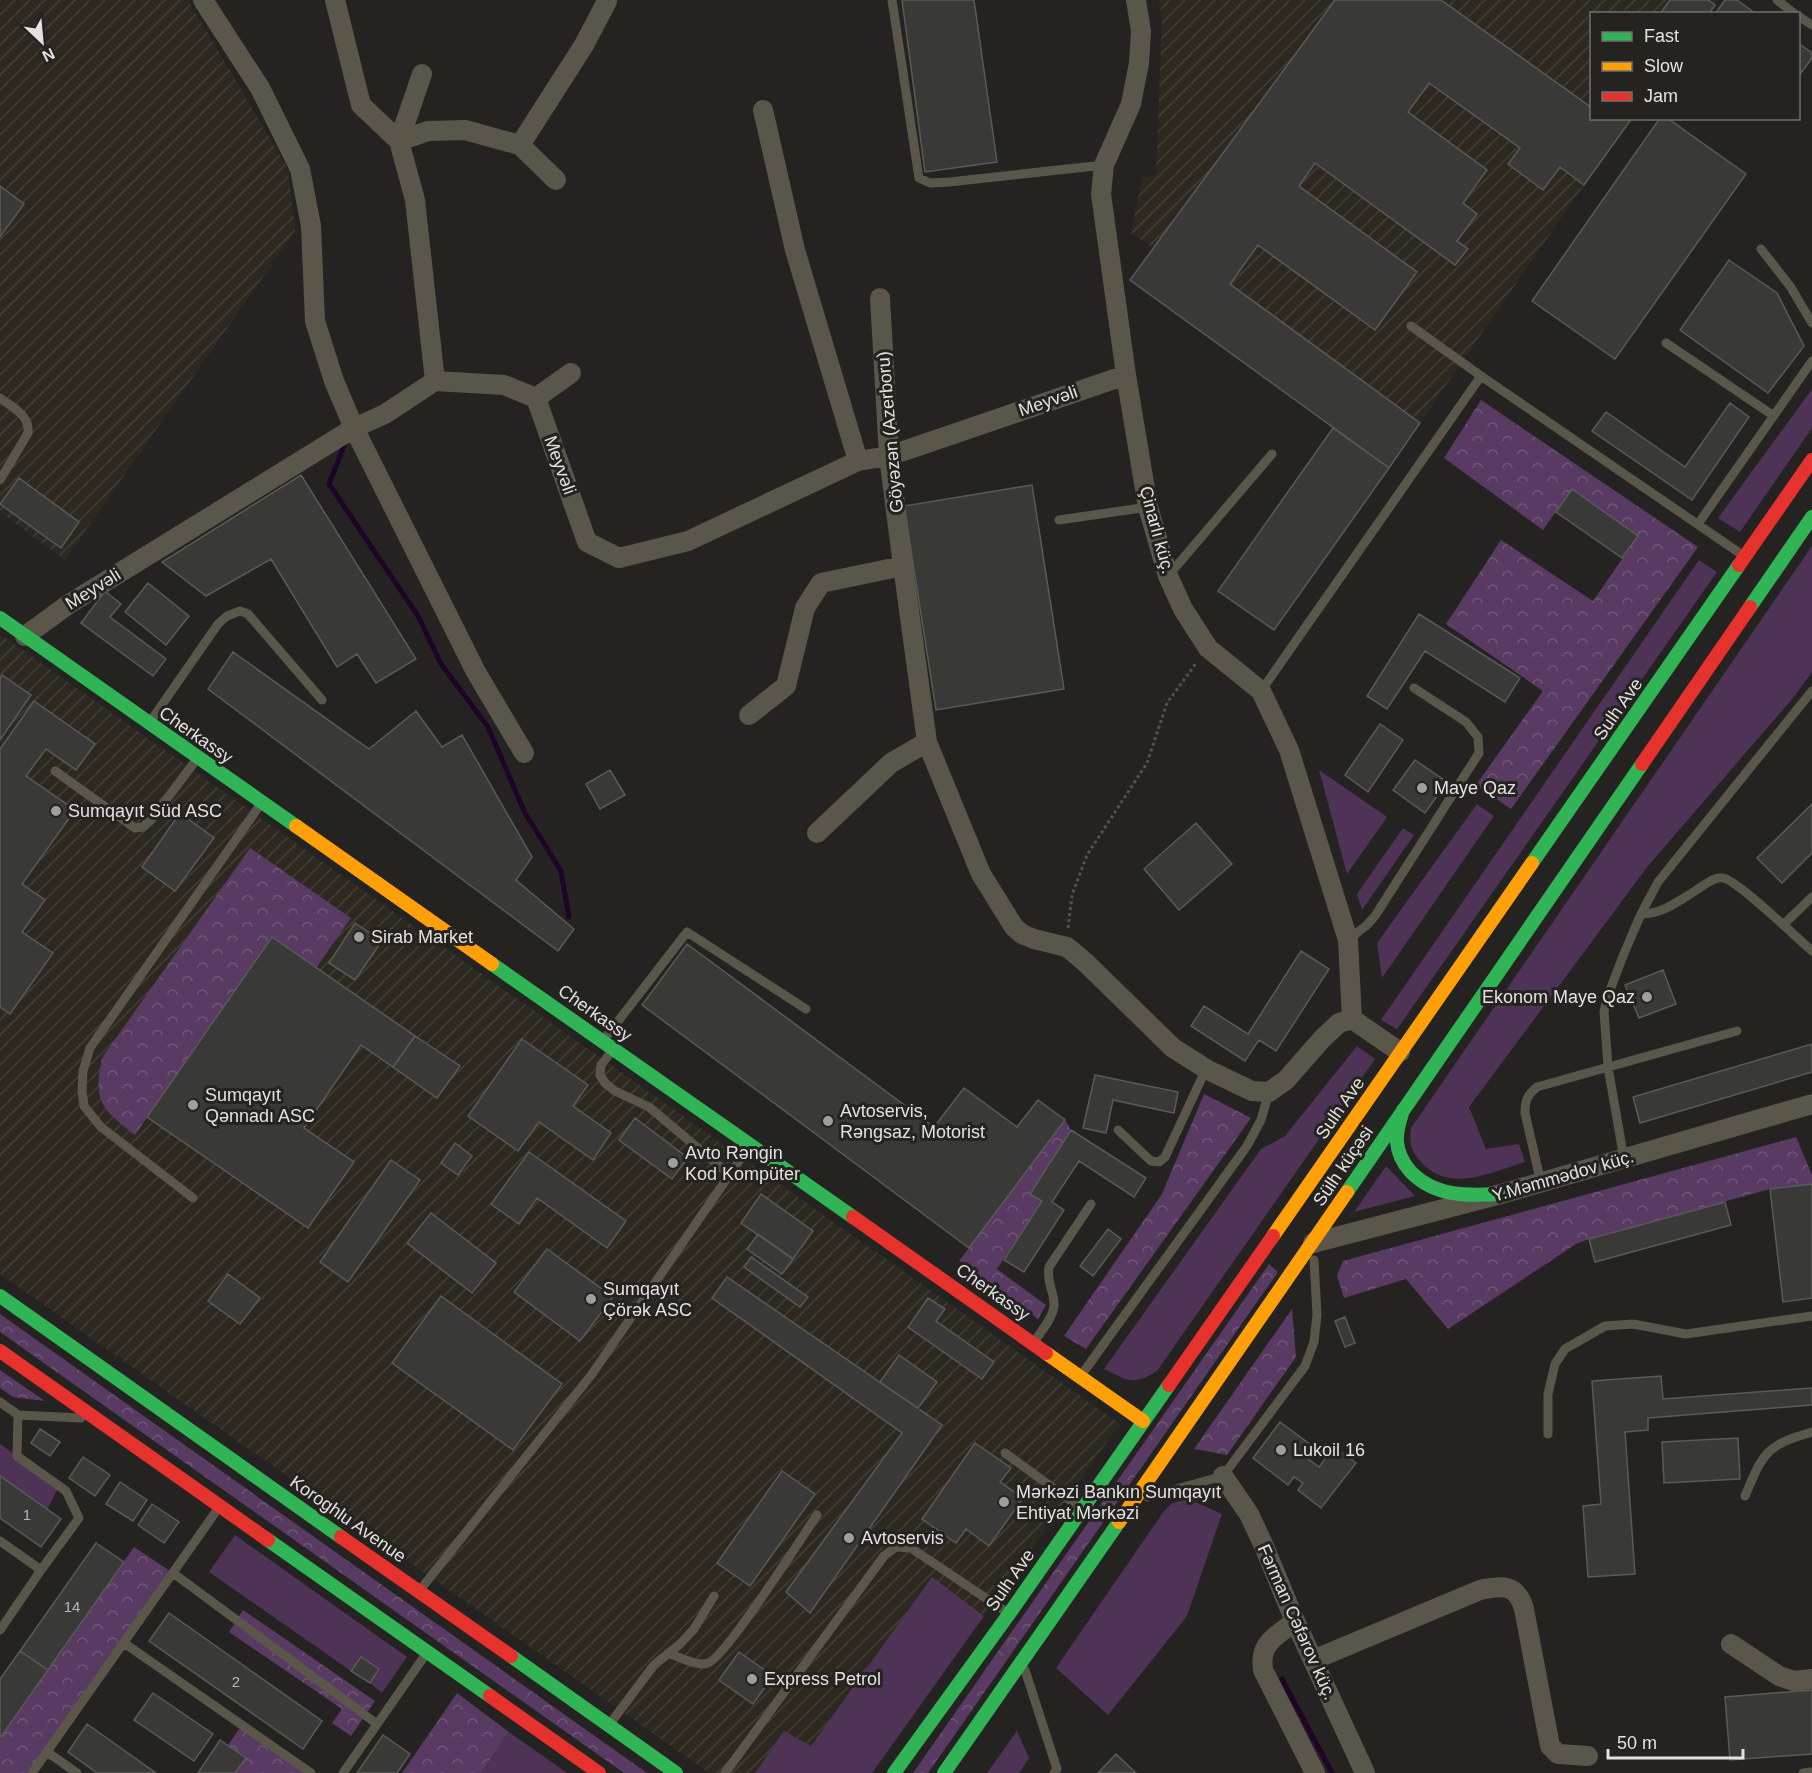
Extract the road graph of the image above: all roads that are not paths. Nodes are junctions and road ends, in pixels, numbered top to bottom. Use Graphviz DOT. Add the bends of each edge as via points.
graph roads {
  1 [pos="203,0"];
  2 [pos="335,0"];
  3 [pos="892,0"];
  4 [pos="1136,0"];
  5 [pos="1777,0"];
  6 [pos="607,1"];
  7 [pos="1793,12"];
  8 [pos="422,74"];
  9 [pos="764,110"];
  10 [pos="399,141"];
  11 [pos="520,145"];
  12 [pos="1104,165"];
  13 [pos="556,180"];
  14 [pos="1761,249"];
  15 [pos="880,298"];
  16 [pos="1812,323"];
  17 [pos="1411,326"];
  18 [pos="1666,343"];
  19 [pos="1812,361"];
  20 [pos="571,373"];
  21 [pos="1126,375"];
  22 [pos="1481,376"];
  23 [pos="435,381"];
  24 [pos="0,398"];
  25 [pos="536,398"];
  26 [pos="1774,416"];
  27 [pos="354,428"];
  28 [pos="1272,454"];
  29 [pos="889,456"];
  30 [pos="1812,460"];
  31 [pos="858,461"];
  32 [pos="0,480"];
  33 [pos="1148,507"];
  34 [pos="1812,517"];
  35 [pos="1059,520"];
  36 [pos="1698,524"];
  37 [pos="1745,557"];
  38 [pos="903,566"];
  39 [pos="1168,576"];
  40 [pos="3,613"];
  41 [pos="25,636"];
  42 [pos="1414,688"];
  43 [pos="1261,691"];
  44 [pos="1812,691"];
  45 [pos="322,700"];
  46 [pos="749,715"];
  47 [pos="149,723"];
  48 [pos="927,742"];
  49 [pos="524,753"];
  50 [pos="197,758"];
  51 [pos="55,771"];
  52 [pos="261,803"];
  53 [pos="817,833"];
  54 [pos="1812,897"];
  55 [pos="1641,914"];
  56 [pos="1782,925"];
  57 [pos="1347,940"];
  58 [pos="1812,951"];
  59 [pos="806,1008"];
  60 [pos="1352,1019"];
  61 [pos="1737,1031"];
  62 [pos="609,1044"];
  63 [pos="1400,1052"];
  64 [pos="1608,1066"];
  65 [pos="1206,1069"];
  66 [pos="1269,1092"];
  67 [pos="1812,1104"];
  68 [pos="1404,1108"];
  69 [pos="1118,1130"];
  70 [pos="751,1144"];
  71 [pos="1624,1159"];
  72 [pos="730,1175"];
  73 [pos="1541,1183"];
  74 [pos="1502,1194"];
  75 [pos="193,1198"];
  76 [pos="1091,1204"];
  77 [pos="1313,1244"];
  78 [pos="1260,1255"];
  79 [pos="0,1296"];
  80 [pos="1812,1316"];
  81 [pos="1034,1343"];
  82 [pos="0,1351"];
  83 [pos="1080,1376"];
  84 [pos="0,1402"];
  85 [pos="18,1415"];
  86 [pos="99,1419"];
  87 [pos="1143,1421"];
  88 [pos="1812,1432"];
  89 [pos="1548,1434"];
  90 [pos="1005,1453"];
  91 [pos="1223,1476"];
  92 [pos="1745,1496"];
  93 [pos="1134,1501"];
  94 [pos="220,1506"];
  95 [pos="1082,1509"];
  96 [pos="817,1515"];
  97 [pos="0,1542"];
  98 [pos="41,1570"];
  99 [pos="172,1574"];
  100 [pos="419,1591"];
  101 [pos="714,1596"];
  102 [pos="1009,1614"];
  103 [pos="1295,1621"];
  104 [pos="0,1630"];
  105 [pos="124,1643"];
  106 [pos="1731,1644"];
  107 [pos="427,1652"];
  108 [pos="668,1653"];
  109 [pos="1313,1660"];
  110 [pos="1022,1661"];
  111 [pos="1812,1679"];
  112 [pos="377,1724"];
  113 [pos="609,1726"];
  114 [pos="47,1752"];
  115 [pos="1588,1756"];
  116 [pos="1057,1772"];
  117 [pos="1812,1772"];
  118 [pos="32,1773"];
  119 [pos="77,1773"];
  120 [pos="311,1773"];
  121 [pos="343,1773"];
  122 [pos="599,1773"];
  123 [pos="676,1773"];
  124 [pos="725,1773"];
  125 [pos="894,1773"];
  126 [pos="944,1773"];
  127 [pos="1315,1773"];
  128 [pos="1365,1773"];
  129 [pos="1803,1773"];
  1 -- 27 [label="street" via="260,88 300,169 311,225 315,321"];
  2 -- 10 [label="street" via="362,105"];
  3 -- 12 [label="lane" via="919,178 930,183 949,182"];
  4 -- 12 [label="street, Çinarlı küç." via="1141,30 1131,104"];
  5 -- 7 [label="lane"];
  6 -- 11 [label="street" via="584,45"];
  8 -- 10 [label="street"];
  9 -- 31 [label="street" via="795,250"];
  10 -- 11 [label="street" via="428,131 465,130"];
  10 -- 23 [label="street" via="416,200"];
  11 -- 13 [label="street"];
  12 -- 21 [label="street, Çinarlı küç." via="1101,194"];
  14 -- 16 [label="lane"];
  15 -- 29 [label="street, Göyəzən (Azerboru)"];
  17 -- 22 [label="lane"];
  18 -- 26 [label="lane"];
  19 -- 26 [label="lane"];
  20 -- 25 [label="street"];
  21 -- 29 [label="street, Meyvəli"];
  21 -- 33 [label="street, Çinarlı küç."];
  22 -- 36 [label="lane"];
  22 -- 43 [label="lane"];
  23 -- 25 [label="street" via="504,385"];
  23 -- 27 [label="street, Meyvəli"];
  24 -- 32 [label="lane" via="26,418 28,433"];
  25 -- 31 [label="street, Meyvəli" via="587,542 618,558 688,541"];
  26 -- 36 [label="lane"];
  27 -- 41 [label="street, Meyvəli" via="118,573"];
  27 -- 49 [label="street" via="476,672"];
  28 -- 39 [label="lane"];
  29 -- 31 [label="street, Meyvəli"];
  29 -- 38 [label="street, Göyəzən (Azerboru)"];
  30 -- 37 [label="main road, Sulh Ave"];
  33 -- 35 [label="lane"];
  33 -- 39 [label="street, Çinarlı küç."];
  34 -- 68 [label="main road"];
  36 -- 37 [label="lane"];
  37 -- 63 [label="main road, Sulh Ave"];
  38 -- 46 [label="street" via="821,583 805,608 786,686"];
  38 -- 48 [label="street, Göyəzən (Azerboru)"];
  39 -- 43 [label="street, Çinarlı küç." via="1182,609 1208,648"];
  40 -- 41 [label="main road, Cherkassy"];
  41 -- 47 [label="main road, Cherkassy"];
  42 -- 57 [label="lane" via="1466,722 1478,737 1479,753 1375,916"];
  43 -- 57 [label="street, Çinarlı küç." via="1289,750"];
  44 -- 55 [label="lane" via="1658,882"];
  45 -- 47 [label="lane" via="248,614 240,611 218,624"];
  47 -- 50 [label="main road, Cherkassy"];
  48 -- 53 [label="street" via="891,763"];
  48 -- 65 [label="street, Göyəzən (Azerboru)" via="981,874 1014,927 1034,939 1067,947 1173,1048"];
  50 -- 51 [label="lane" via="151,820 135,828"];
  50 -- 52 [label="main road, Cherkassy"];
  52 -- 62 [label="main road, Cherkassy"];
  52 -- 75 [label="lane" via="90,1048 83,1071 84,1106 101,1127"];
  54 -- 56 [label="lane"];
  55 -- 56 [label="lane" via="1669,908 1714,879 1723,878"];
  55 -- 64 [label="lane" via="1607,998 1604,1012"];
  56 -- 58 [label="lane"];
  57 -- 60 [label="street, Çinarlı küç."];
  59 -- 62 [label="lane" via="687,932"];
  60 -- 63 [label="street"];
  60 -- 66 [label="street" via="1339,1023 1287,1080"];
  61 -- 64 [label="lane"];
  62 -- 70 [label="main road, Cherkassy"];
  62 -- 72 [label="lane" via="601,1065 604,1083 649,1107"];
  63 -- 78 [label="main road, Sulh Ave"];
  64 -- 71 [label="lane"];
  64 -- 73 [label="lane" via="1529,1094 1525,1113"];
  65 -- 66 [label="street" via="1252,1091"];
  65 -- 69 [label="lane" via="1165,1157 1159,1162 1151,1161"];
  66 -- 83 [label="lane" via="1261,1120 1247,1146"];
  67 -- 71 [label="street, Y.Məmmədov küç."];
  68 -- 74 [label="main road" via="1397,1137 1401,1157 1413,1175 1443,1193"];
  68 -- 77 [label="main road, Sülh küçəsi"];
  70 -- 72 [label="lane"];
  70 -- 81 [label="main road, Cherkassy"];
  71 -- 73 [label="street, Y.Məmmədov küç."];
  72 -- 100 [label="lane" via="592,1374"];
  73 -- 74 [label="street, Y.Məmmədov küç."];
  74 -- 77 [label="street, Y.Məmmədov küç."];
  76 -- 81 [label="lane" via="1049,1267 1047,1279 1054,1306"];
  77 -- 78 [label="main road"];
  77 -- 91 [label="lane" via="1317,1315 1314,1342 1305,1366"];
  77 -- 93 [label="main road"];
  78 -- 87 [label="main road, Sulh Ave"];
  79 -- 100 [label="main road, Koroghlu Avenue"];
  80 -- 89 [label="lane" via="1686,1334 1633,1324 1605,1326 1565,1349 1555,1364 1548,1394"];
  81 -- 83 [label="main road, Cherkassy"];
  82 -- 86 [label="main road"];
  83 -- 87 [label="main road, Cherkassy"];
  84 -- 85 [label="lane"];
  85 -- 86 [label="lane"];
  85 -- 98 [label="lane" via="17,1456 66,1491 79,1518"];
  86 -- 94 [label="main road"];
  87 -- 95 [label="main road, Sulh Ave"];
  88 -- 92 [label="lane" via="1785,1440 1769,1450"];
  90 -- 95 [label="lane"];
  91 -- 93 [label="lane"];
  91 -- 103 [label="street, Fərman Cəfərov küç." via="1249,1514"];
  93 -- 110 [label="main road"];
  94 -- 99 [label="lane"];
  94 -- 107 [label="main road"];
  95 -- 102 [label="main road, Sulh Ave"];
  96 -- 108 [label="lane" via="718,1656 699,1664"];
  97 -- 98 [label="lane"];
  98 -- 104 [label="lane"];
  99 -- 105 [label="lane"];
  99 -- 112 [label="lane"];
  100 -- 113 [label="main road, Koroghlu Avenue"];
  101 -- 108 [label="lane" via="694,1629"];
  102 -- 124 [label="lane" via="911,1548 896,1547 884,1556"];
  102 -- 125 [label="main road, Sulh Ave"];
  103 -- 109 [label="street, Fərman Cəfərov küç."];
  103 -- 127 [label="street" via="1265,1646 1261,1657 1263,1670"];
  105 -- 114 [label="lane"];
  105 -- 120 [label="lane"];
  106 -- 111 [label="street" via="1779,1676 1794,1681"];
  107 -- 112 [label="lane"];
  107 -- 122 [label="main road"];
  108 -- 113 [label="lane" via="654,1665"];
  109 -- 115 [label="street" via="1480,1590 1497,1586 1511,1589 1520,1596 1524,1610 1550,1746 1558,1754"];
  109 -- 128 [label="street, Fərman Cəfərov küç."];
  110 -- 116 [label="lane"];
  110 -- 126 [label="main road"];
  112 -- 121 [label="lane"];
  113 -- 123 [label="main road, Koroghlu Avenue"];
  114 -- 118 [label="lane"];
  114 -- 119 [label="lane"];
  117 -- 129 [label="lane"];
}
